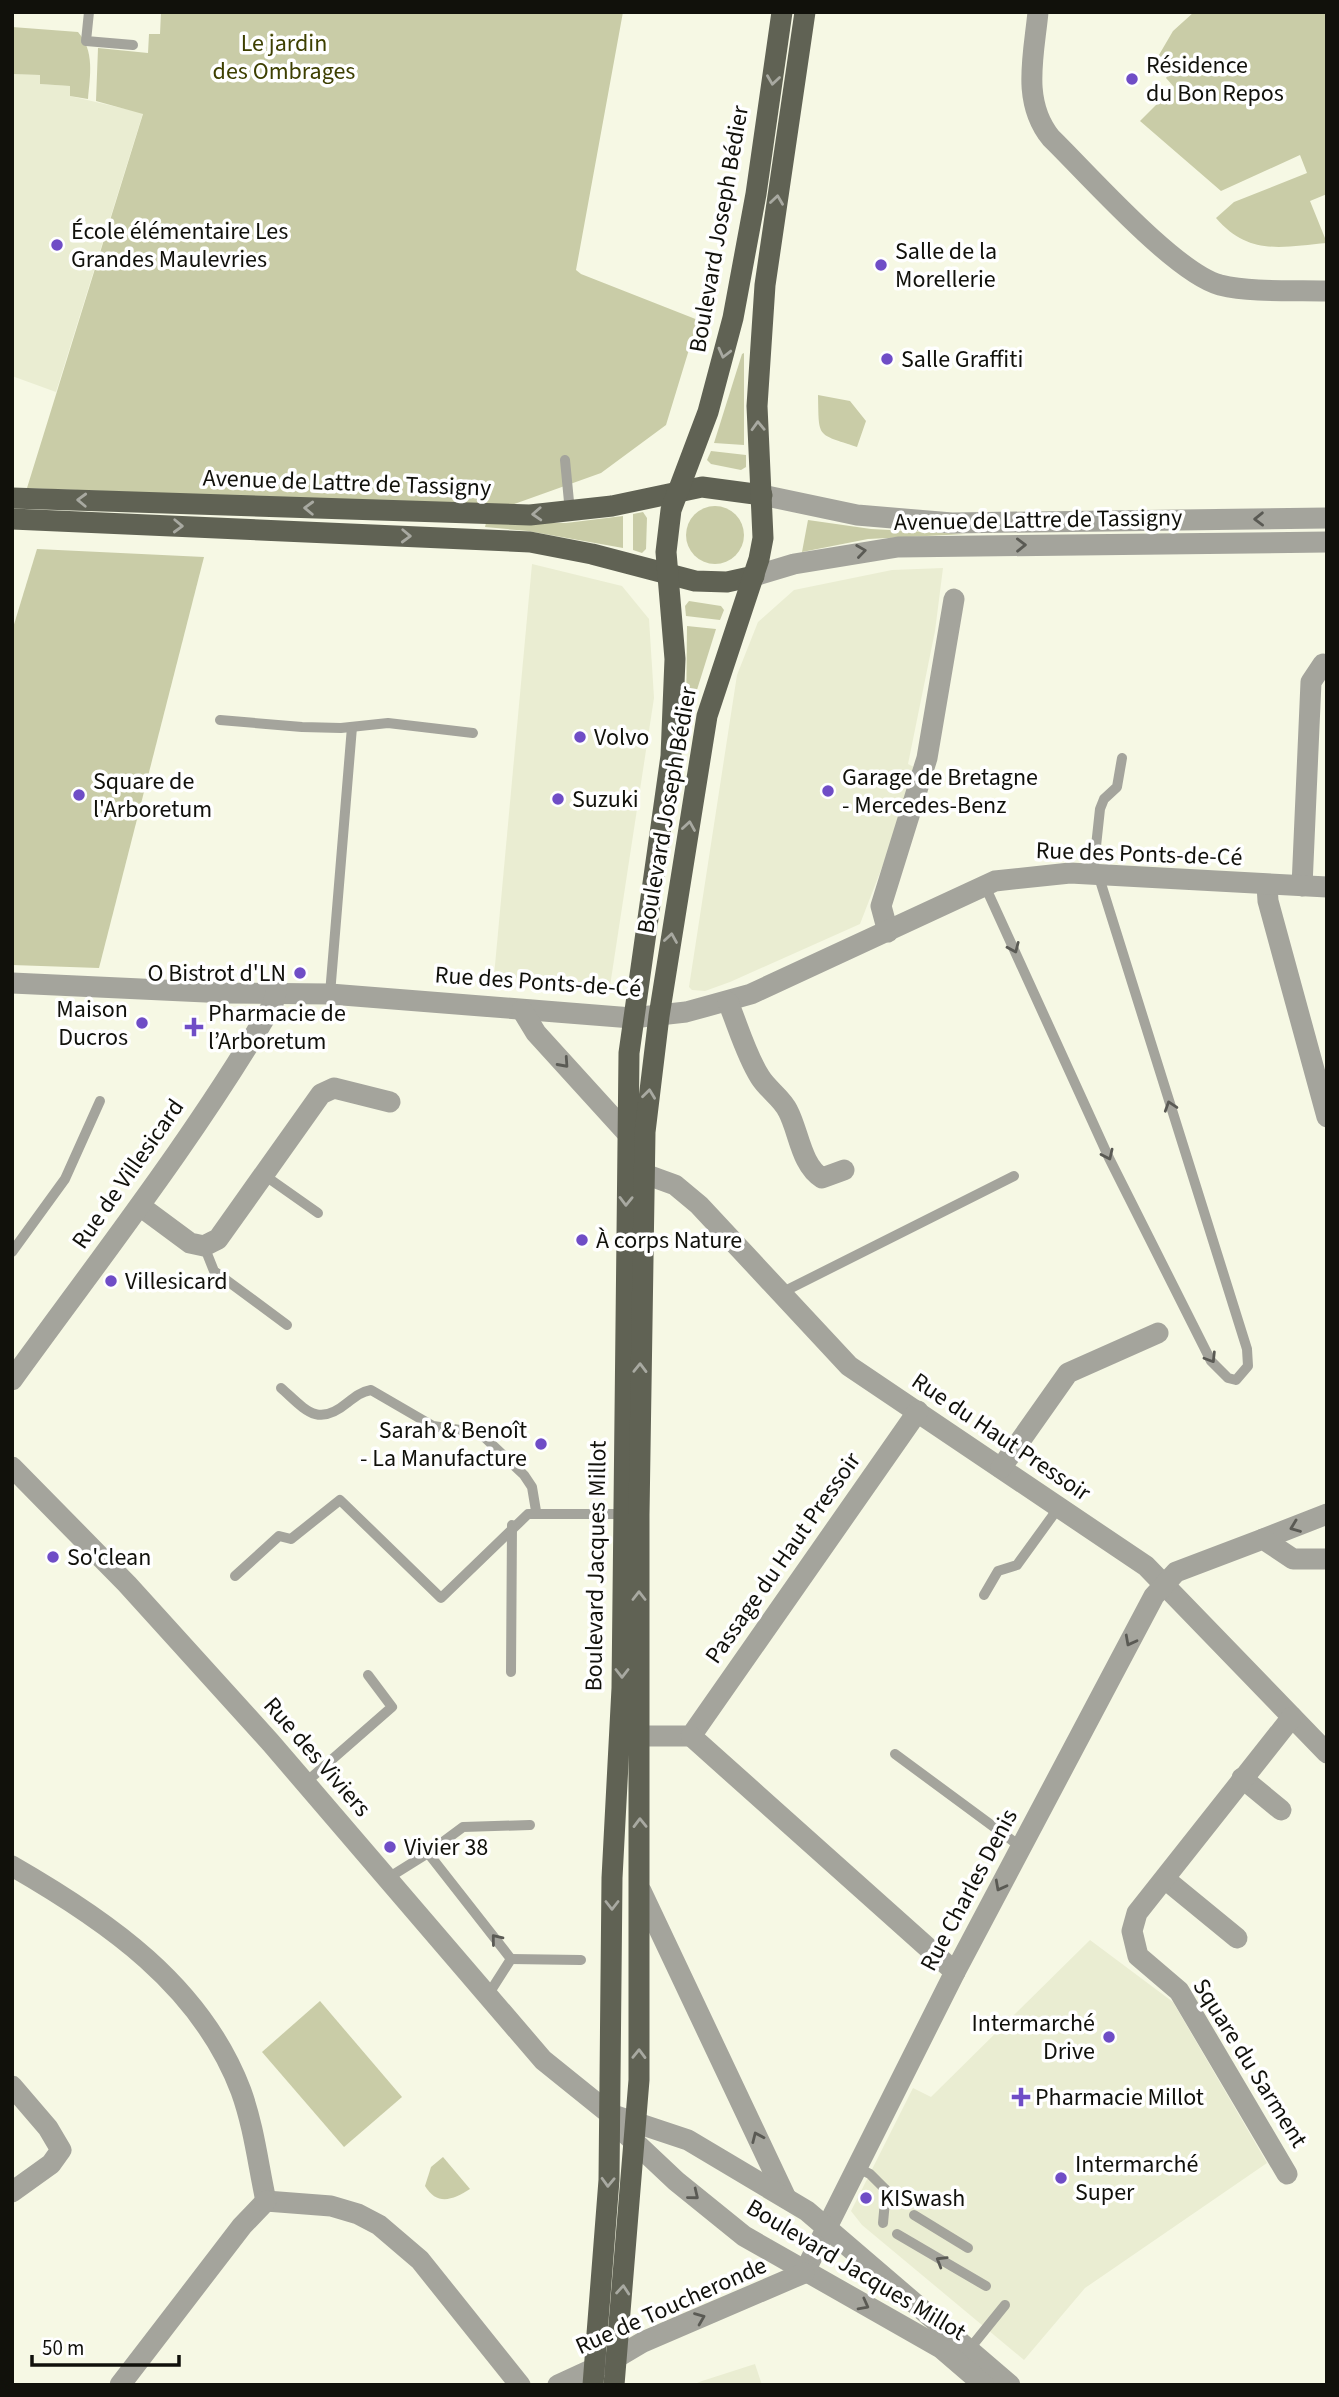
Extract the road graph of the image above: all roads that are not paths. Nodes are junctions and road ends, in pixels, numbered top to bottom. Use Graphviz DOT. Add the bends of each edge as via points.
graph roads {
  1 [pos="89,12"];
  2 [pos="782,12"];
  3 [pos="805,12"];
  4 [pos="1038,12"];
  5 [pos="133,45"];
  6 [pos="1327,291"];
  7 [pos="565,460"];
  8 [pos="677,490"];
  9 [pos="762,495"];
  10 [pos="12,498"];
  11 [pos="569,512"];
  12 [pos="1327,518"];
  13 [pos="12,519"];
  14 [pos="1327,542"];
  15 [pos="668,574"];
  16 [pos="754,576"];
  17 [pos="954,599"];
  18 [pos="1324,664"];
  19 [pos="220,720"];
  20 [pos="352,727"];
  21 [pos="473,733"];
  22 [pos="1122,758"];
  23 [pos="1096,874"];
  24 [pos="1267,885"];
  25 [pos="985,886"];
  26 [pos="1302,886"];
  27 [pos="1327,887"];
  28 [pos="888,932"];
  29 [pos="12,983"];
  30 [pos="276,992"];
  31 [pos="330,994"];
  32 [pos="728,1002"];
  33 [pos="522,1010"];
  34 [pos="659,1016"];
  35 [pos="632,1018"];
  36 [pos="100,1101"];
  37 [pos="390,1102"];
  38 [pos="1327,1116"];
  39 [pos="626,1132"];
  40 [pos="844,1170"];
  41 [pos="642,1173"];
  42 [pos="264,1175"];
  43 [pos="1014,1176"];
  44 [pos="140,1206"];
  45 [pos="318,1213"];
  46 [pos="204,1246"];
  47 [pos="12,1252"];
  48 [pos="779,1294"];
  49 [pos="287,1325"];
  50 [pos="1158,1333"];
  51 [pos="12,1380"];
  52 [pos="281,1388"];
  53 [pos="918,1411"];
  54 [pos="12,1467"];
  55 [pos="1002,1468"];
  56 [pos="1059,1507"];
  57 [pos="536,1511"];
  58 [pos="624,1514"];
  59 [pos="1327,1514"];
  60 [pos="512,1525"];
  61 [pos="1263,1539"];
  62 [pos="1327,1559"];
  63 [pos="235,1576"];
  64 [pos="1165,1583"];
  65 [pos="984,1595"];
  66 [pos="510,1672"];
  67 [pos="368,1675"];
  68 [pos="1292,1717"];
  69 [pos="638,1736"];
  70 [pos="691,1737"];
  71 [pos="1327,1753"];
  72 [pos="895,1754"];
  73 [pos="1242,1778"];
  74 [pos="305,1783"];
  75 [pos="1281,1810"];
  76 [pos="530,1825"];
  77 [pos="1021,1847"];
  78 [pos="428,1853"];
  79 [pos="12,1866"];
  80 [pos="388,1878"];
  81 [pos="1165,1879"];
  82 [pos="640,1891"];
  83 [pos="1237,1938"];
  84 [pos="511,1959"];
  85 [pos="580,1960"];
  86 [pos="955,1972"];
  87 [pos="488,1995"];
  88 [pos="12,2086"];
  89 [pos="610,2114"];
  90 [pos="637,2122"];
  91 [pos="635,2146"];
  92 [pos="856,2167"];
  93 [pos="1287,2174"];
  94 [pos="886,2190"];
  95 [pos="12,2192"];
  96 [pos="786,2198"];
  97 [pos="266,2201"];
  98 [pos="899,2203"];
  99 [pos="914,2215"];
  100 [pos="883,2222"];
  101 [pos="826,2226"];
  102 [pos="897,2234"];
  103 [pos="968,2248"];
  104 [pos="804,2273"];
  105 [pos="986,2286"];
  106 [pos="1004,2305"];
  107 [pos="964,2356"];
  108 [pos="616,2358"];
  109 [pos="594,2377"];
  110 [pos="120,2385"];
  111 [pos="520,2385"];
  112 [pos="558,2385"];
  113 [pos="614,2385"];
  114 [pos="984,2385"];
  115 [pos="1010,2385"];
  1 -- 5 [label="lane" via="86,41"];
  2 -- 8 [label="main road, Boulevard Joseph Bédier, one-way" via="733,318 708,412"];
  9 -- 3 [label="main road, Boulevard Joseph Bédier, one-way" via="757,406 765,285"];
  4 -- 6 [label="street" via="1031,96 1038,120 1162,246 1194,274 1218,284"];
  7 -- 11 [label="lane"];
  8 -- 9 [label="main road" via="725,488"];
  8 -- 11 [label="main road, Avenue de Lattre de Tassigny"];
  8 -- 15 [label="main road" via="668,531"];
  12 -- 9 [label="street, Avenue de Lattre de Tassigny, one-way" via="953,523 857,514"];
  9 -- 16 [label="main road" via="763,538"];
  11 -- 10 [label="main road, Avenue de Lattre de Tassigny, one-way" via="530,515"];
  13 -- 15 [label="main road, Avenue de Lattre de Tassigny, one-way" via="530,541"];
  16 -- 14 [label="street, Avenue de Lattre de Tassigny, one-way" via="794,564 898,547"];
  15 -- 16 [label="main road" via="706,583"];
  15 -- 35 [label="main road, Boulevard Joseph Bédier" via="675,659 671,756"];
  34 -- 16 [label="main road, Boulevard Joseph Bédier, one-way" via="707,716"];
  17 -- 28 [label="street" via="927,758 881,906"];
  18 -- 26 [label="street" via="1311,682"];
  19 -- 20 [label="lane"];
  20 -- 21 [label="lane" via="388,723"];
  20 -- 31 [label="lane"];
  22 -- 23 [label="lane" via="1117,787 1100,809"];
  23 -- 24 [label="street, Rue des Ponts-de-Cé"];
  23 -- 25 [label="street, Rue des Ponts-de-Cé" via="1028,875"];
  25 -- 23 [label="lane, one-way" via="1109,1158 1205,1349 1220,1371 1236,1380 1248,1366 1247,1349"];
  24 -- 26 [label="street, Rue des Ponts-de-Cé"];
  24 -- 38 [label="street"];
  25 -- 28 [label="street, Rue des Ponts-de-Cé"];
  26 -- 27 [label="street, Rue des Ponts-de-Cé"];
  28 -- 32 [label="street, Rue des Ponts-de-Cé"];
  29 -- 30 [label="street, Rue des Ponts-de-Cé"];
  30 -- 31 [label="street, Rue des Ponts-de-Cé"];
  30 -- 44 [label="street, Rue de Villesicard" via="246,1051"];
  31 -- 33 [label="street, Rue des Ponts-de-Cé"];
  32 -- 34 [label="street, Rue des Ponts-de-Cé"];
  32 -- 40 [label="street" via="760,1077 786,1107 805,1158 816,1174 822,1178"];
  33 -- 35 [label="street, Rue des Ponts-de-Cé"];
  33 -- 39 [label="street, one-way" via="536,1033"];
  34 -- 35 [label="street, Rue des Ponts-de-Cé"];
  41 -- 34 [label="main road, Boulevard Jacques Millot, one-way"];
  35 -- 39 [label="main road, Boulevard Jacques Millot"];
  36 -- 47 [label="lane" via="65,1179"];
  37 -- 42 [label="street" via="334,1088 321,1094"];
  39 -- 58 [label="main road, Boulevard Jacques Millot, one-way"];
  41 -- 48 [label="street, Rue du Haut Pressoir" via="675,1185 698,1205"];
  69 -- 41 [label="main road, Boulevard Jacques Millot, one-way"];
  42 -- 45 [label="lane"];
  42 -- 46 [label="street" via="218,1239"];
  43 -- 48 [label="lane"];
  44 -- 46 [label="street" via="190,1243"];
  44 -- 51 [label="street, Rue de Villesicard"];
  46 -- 49 [label="lane" via="214,1271"];
  48 -- 53 [label="street, Rue du Haut Pressoir" via="849,1366"];
  50 -- 55 [label="street" via="1068,1373"];
  52 -- 57 [label="lane" via="310,1413 322,1416 334,1414 361,1392 371,1390 433,1426 480,1433 524,1475 532,1487"];
  53 -- 55 [label="street, Rue du Haut Pressoir"];
  53 -- 70 [label="street, Passage du Haut Pressoir"];
  54 -- 74 [label="street, Rue des Viviers" via="127,1584"];
  55 -- 56 [label="street, Rue du Haut Pressoir"];
  56 -- 64 [label="street, Rue du Haut Pressoir"];
  56 -- 65 [label="lane" via="1017,1565 998,1571"];
  57 -- 58 [label="lane"];
  57 -- 60 [label="lane"];
  58 -- 89 [label="main road, Boulevard Jacques Millot, one-way" via="622,1688 612,1878"];
  59 -- 61 [label="street, one-way"];
  60 -- 63 [label="lane" via="441,1598 340,1500 291,1539 279,1536"];
  60 -- 66 [label="lane"];
  61 -- 62 [label="street" via="1293,1559"];
  61 -- 64 [label="street" via="1193,1564"];
  64 -- 68 [label="street, Rue du Haut Pressoir"];
  64 -- 77 [label="street, Rue Charles Denis, one-way"];
  67 -- 74 [label="lane" via="392,1707"];
  68 -- 71 [label="street, Rue du Haut Pressoir"];
  68 -- 73 [label="street, Square du Sarment"];
  69 -- 70 [label="street"];
  82 -- 69 [label="main road, Boulevard Jacques Millot, one-way"];
  70 -- 86 [label="street"];
  72 -- 77 [label="lane"];
  73 -- 75 [label="street"];
  73 -- 81 [label="street, Square du Sarment"];
  74 -- 80 [label="street, Rue des Viviers"];
  76 -- 78 [label="lane" via="463,1827"];
  77 -- 86 [label="street, Rue Charles Denis, one-way"];
  78 -- 80 [label="lane"];
  84 -- 78 [label="lane, one-way"];
  79 -- 97 [label="street" via="123,1939 172,1982 204,2021 240,2090"];
  80 -- 87 [label="street, Rue des Viviers"];
  81 -- 83 [label="street"];
  81 -- 93 [label="street, Square du Sarment" via="1137,1913 1134,1949 1179,1991"];
  90 -- 82 [label="main road, Boulevard Jacques Millot, one-way"];
  96 -- 82 [label="street, Boulevard Jacques Millot, one-way"];
  84 -- 85 [label="lane"];
  84 -- 87 [label="lane"];
  86 -- 92 [label="street, Rue Charles Denis"];
  87 -- 89 [label="street, Rue des Viviers" via="543,2060"];
  88 -- 95 [label="street" via="61,2150 51,2164"];
  89 -- 90 [label="street, Boulevard Jacques Millot"];
  89 -- 91 [label="street, Boulevard Jacques Millot"];
  89 -- 109 [label="main road, one-way"];
  90 -- 91 [label="main road"];
  90 -- 96 [label="street, Boulevard Jacques Millot" via="688,2140"];
  91 -- 104 [label="street, Boulevard Jacques Millot, one-way" via="744,2236"];
  108 -- 91 [label="main road, one-way"];
  92 -- 94 [label="lane"];
  92 -- 101 [label="street, Rue Charles Denis"];
  94 -- 98 [label="lane"];
  94 -- 100 [label="lane"];
  96 -- 101 [label="street, Boulevard Jacques Millot"];
  97 -- 110 [label="street"];
  97 -- 111 [label="street" via="331,2206 379,2225 420,2260"];
  99 -- 103 [label="lane"];
  101 -- 104 [label="street, Rue Charles Denis"];
  101 -- 107 [label="street, Boulevard Jacques Millot" via="895,2284"];
  105 -- 102 [label="lane, one-way"];
  104 -- 107 [label="street, Boulevard Jacques Millot, one-way"];
  108 -- 104 [label="street, Rue de Toucheronde, one-way"];
  106 -- 107 [label="lane"];
  107 -- 114 [label="street, Boulevard Jacques Millot"];
  107 -- 115 [label="street, Boulevard Jacques Millot"];
  108 -- 109 [label="street, Rue de Toucheronde"];
  108 -- 113 [label="main road"];
  109 -- 112 [label="street, Rue de Toucheronde"];
}
